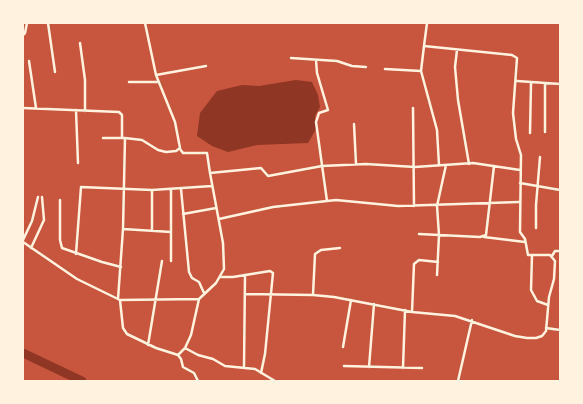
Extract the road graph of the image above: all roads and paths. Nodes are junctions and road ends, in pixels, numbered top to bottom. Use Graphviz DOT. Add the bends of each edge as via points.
graph roads {
  1 [pos="27,23"];
  2 [pos="48,23"];
  3 [pos="145,23"];
  4 [pos="428,23"];
  5 [pos="23,35"];
  6 [pos="80,43"];
  7 [pos="424,46"];
  8 [pos="457,50"];
  9 [pos="291,58"];
  10 [pos="316,60"];
  11 [pos="29,61"];
  12 [pos="206,66"];
  13 [pos="366,67"];
  14 [pos="385,69"];
  15 [pos="421,71"];
  16 [pos="55,72"];
  17 [pos="156,75"];
  18 [pos="517,81"];
  19 [pos="129,82"];
  20 [pos="158,82"];
  21 [pos="531,83"];
  22 [pos="545,84"];
  23 [pos="560,84"];
  24 [pos="23,108"];
  25 [pos="36,108"];
  26 [pos="413,108"];
  27 [pos="76,110"];
  28 [pos="85,111"];
  29 [pos="354,124"];
  30 [pos="545,132"];
  31 [pos="530,133"];
  32 [pos="103,138"];
  33 [pos="123,138"];
  34 [pos="180,148"];
  35 [pos="540,157"];
  36 [pos="78,163"];
  37 [pos="356,164"];
  38 [pos="469,164"];
  39 [pos="439,165"];
  40 [pos="446,165"];
  41 [pos="322,166"];
  42 [pos="415,166"];
  43 [pos="494,166"];
  44 [pos="520,170"];
  45 [pos="210,173"];
  46 [pos="520,182"];
  47 [pos="212,186"];
  48 [pos="539,186"];
  49 [pos="181,189"];
  50 [pos="123,190"];
  51 [pos="152,190"];
  52 [pos="171,190"];
  53 [pos="560,190"];
  54 [pos="38,197"];
  55 [pos="42,197"];
  56 [pos="60,200"];
  57 [pos="327,200"];
  58 [pos="519,202"];
  59 [pos="490,203"];
  60 [pos="414,206"];
  61 [pos="436,206"];
  62 [pos="216,208"];
  63 [pos="183,214"];
  64 [pos="219,219"];
  65 [pos="536,228"];
  66 [pos="123,229"];
  67 [pos="152,231"];
  68 [pos="171,232"];
  69 [pos="419,234"];
  70 [pos="440,235"];
  71 [pos="483,237"];
  72 [pos="23,241"];
  73 [pos="525,242"];
  74 [pos="32,248"];
  75 [pos="340,248"];
  76 [pos="560,251"];
  77 [pos="76,254"];
  78 [pos="532,255"];
  79 [pos="552,256"];
  80 [pos="162,261"];
  81 [pos="171,261"];
  82 [pos="438,262"];
  83 [pos="121,267"];
  84 [pos="245,275"];
  85 [pos="437,275"];
  86 [pos="221,277"];
  87 [pos="204,293"];
  88 [pos="245,294"];
  89 [pos="271,295"];
  90 [pos="313,295"];
  91 [pos="199,299"];
  92 [pos="119,300"];
  93 [pos="157,300"];
  94 [pos="351,300"];
  95 [pos="374,304"];
  96 [pos="548,305"];
  97 [pos="405,310"];
  98 [pos="412,312"];
  99 [pos="472,320"];
  100 [pos="546,328"];
  101 [pos="560,330"];
  102 [pos="148,345"];
  103 [pos="343,347"];
  104 [pos="184,348"];
  105 [pos="178,355"];
  106 [pos="344,366"];
  107 [pos="244,367"];
  108 [pos="369,368"];
  109 [pos="403,368"];
  110 [pos="422,368"];
  111 [pos="261,373"];
  112 [pos="198,381"];
  113 [pos="274,381"];
  114 [pos="458,381"];
  1 -- 5 [label="street"];
  2 -- 16 [label="street"];
  3 -- 17 [label="street"];
  4 -- 7 [label="street"];
  6 -- 28 [label="street" via="85,80"];
  7 -- 8 [label="street"];
  7 -- 15 [label="street"];
  8 -- 18 [label="street" via="515,56 518,61"];
  8 -- 38 [label="street" via="455,67 458,100"];
  9 -- 10 [label="street"];
  10 -- 13 [label="street"];
  10 -- 41 [label="street" via="317,73 328,110 319,113 316,122"];
  11 -- 25 [label="street"];
  12 -- 17 [label="street"];
  14 -- 15 [label="street"];
  15 -- 39 [label="street" via="437,130"];
  17 -- 20 [label="street"];
  18 -- 21 [label="street"];
  18 -- 44 [label="street" via="513,113 521,155"];
  19 -- 20 [label="street"];
  20 -- 34 [label="street" via="175,122"];
  21 -- 22 [label="street"];
  21 -- 31 [label="street"];
  22 -- 23 [label="street"];
  22 -- 30 [label="street"];
  24 -- 25 [label="street"];
  25 -- 27 [label="street"];
  26 -- 42 [label="street"];
  27 -- 28 [label="street"];
  27 -- 36 [label="street"];
  28 -- 33 [label="street" via="122,113"];
  29 -- 37 [label="street"];
  32 -- 33 [label="street"];
  33 -- 34 [label="street" via="142,140 162,152 176,151"];
  33 -- 50 [label="street"];
  34 -- 45 [label="street" via="183,153 206,153"];
  35 -- 48 [label="street"];
  37 -- 41 [label="street"];
  37 -- 42 [label="street"];
  38 -- 40 [label="street"];
  38 -- 43 [label="street"];
  39 -- 40 [label="street"];
  39 -- 42 [label="street"];
  40 -- 61 [label="street"];
  41 -- 45 [label="street" via="268,176 261,168"];
  41 -- 57 [label="street"];
  42 -- 60 [label="street"];
  43 -- 44 [label="street"];
  43 -- 59 [label="street"];
  44 -- 46 [label="street"];
  45 -- 47 [label="street"];
  46 -- 48 [label="street"];
  46 -- 58 [label="street"];
  47 -- 49 [label="street"];
  47 -- 62 [label="street"];
  48 -- 53 [label="street"];
  48 -- 65 [label="street"];
  49 -- 52 [label="street"];
  49 -- 63 [label="street"];
  50 -- 51 [label="street"];
  50 -- 66 [label="street"];
  50 -- 77 [label="street" via="81,187"];
  51 -- 52 [label="street"];
  51 -- 67 [label="street"];
  52 -- 68 [label="street"];
  54 -- 72 [label="street" via="32,221"];
  55 -- 74 [label="street" via="44,220"];
  56 -- 77 [label="street" via="61,244 66,251"];
  57 -- 60 [label="street" via="383,206"];
  57 -- 64 [label="street" via="273,206"];
  58 -- 59 [label="street"];
  58 -- 73 [label="street" via="520,232"];
  59 -- 61 [label="street"];
  59 -- 71 [label="street" via="487,232"];
  60 -- 61 [label="street"];
  61 -- 70 [label="street"];
  62 -- 63 [label="street"];
  62 -- 64 [label="street"];
  63 -- 87 [label="street" via="189,272 192,278 199,282"];
  64 -- 86 [label="street" via="225,253"];
  66 -- 67 [label="street"];
  66 -- 83 [label="street"];
  67 -- 68 [label="street"];
  68 -- 81 [label="street"];
  69 -- 70 [label="street"];
  70 -- 71 [label="street"];
  70 -- 82 [label="street"];
  71 -- 73 [label="street"];
  72 -- 74 [label="street"];
  73 -- 78 [label="street" via="526,253"];
  74 -- 92 [label="street" via="77,279"];
  75 -- 90 [label="street" via="322,250 316,254"];
  76 -- 79 [label="street" via="555,251"];
  77 -- 83 [label="street"];
  78 -- 79 [label="street"];
  78 -- 96 [label="street" via="531,290 537,301"];
  79 -- 96 [label="street" via="555,261 554,279"];
  80 -- 93 [label="street"];
  82 -- 85 [label="street"];
  82 -- 98 [label="street" via="419,260 414,264"];
  83 -- 92 [label="street"];
  84 -- 86 [label="street"];
  84 -- 88 [label="street"];
  84 -- 89 [label="street" via="272,272"];
  86 -- 87 [label="street"];
  87 -- 91 [label="street"];
  88 -- 89 [label="street"];
  88 -- 107 [label="street"];
  89 -- 90 [label="street"];
  89 -- 111 [label="street"];
  90 -- 94 [label="street"];
  91 -- 93 [label="street"];
  91 -- 104 [label="street" via="193,327"];
  92 -- 93 [label="street"];
  92 -- 102 [label="street" via="123,328 127,334"];
  93 -- 102 [label="street"];
  94 -- 95 [label="street"];
  94 -- 103 [label="street"];
  95 -- 97 [label="street"];
  95 -- 108 [label="street"];
  96 -- 100 [label="street"];
  97 -- 98 [label="street"];
  97 -- 109 [label="street"];
  98 -- 99 [label="street"];
  99 -- 100 [label="street" via="528,338 542,336"];
  99 -- 114 [label="street"];
  100 -- 101 [label="street"];
  102 -- 105 [label="street"];
  104 -- 105 [label="street"];
  104 -- 107 [label="street" via="225,366"];
  105 -- 112 [label="street" via="183,367 194,374"];
  106 -- 108 [label="street"];
  107 -- 111 [label="street"];
  108 -- 109 [label="street"];
  109 -- 110 [label="street"];
  111 -- 113 [label="street"];
}
